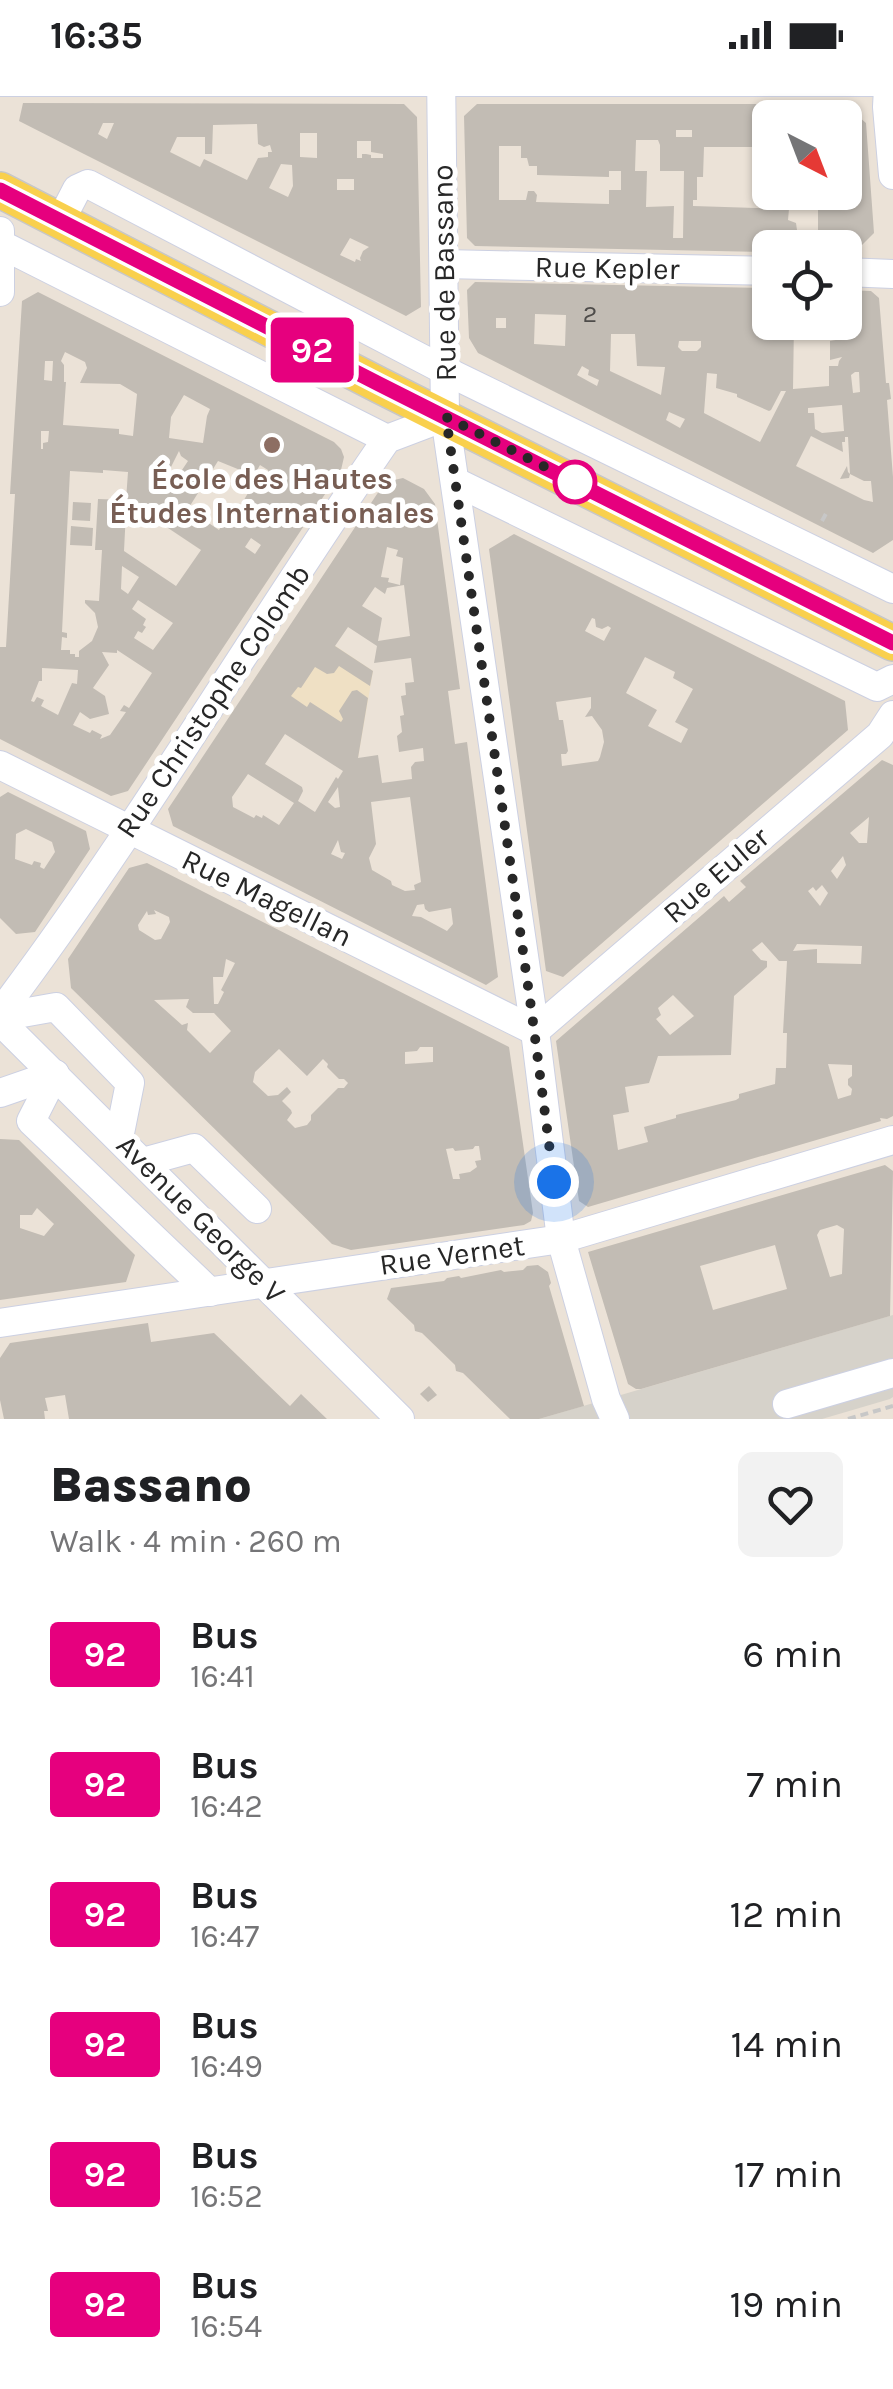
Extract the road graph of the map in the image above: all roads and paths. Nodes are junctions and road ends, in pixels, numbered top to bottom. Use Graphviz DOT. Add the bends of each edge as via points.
graph roads {
  1 [pos="441,76"];
  2 [pos="890,78"];
  3 [pos="0,82"];
  4 [pos="893,175"];
  5 [pos="0,190"];
  6 [pos="60,220"];
  7 [pos="0,230"];
  8 [pos="1,244"];
  9 [pos="444,264"];
  10 [pos="752,271"];
  11 [pos="862,273"];
  12 [pos="893,274"];
  13 [pos="0,292"];
  14 [pos="444,370"];
  15 [pos="446,417"];
  16 [pos="387,439"];
  17 [pos="456,482"];
  18 [pos="828,510"];
  19 [pos="822,522"];
  20 [pos="893,590"];
  21 [pos="893,643"];
  22 [pos="893,679"];
  23 [pos="893,715"];
  24 [pos="0,764"];
  25 [pos="128,830"];
  26 [pos="0,1017"];
  27 [pos="534,1030"];
  28 [pos="56,1074"];
  29 [pos="0,1093"];
  30 [pos="119,1138"];
  31 [pos="893,1140"];
  32 [pos="143,1162"];
  33 [pos="257,1209"];
  34 [pos="561,1239"];
  35 [pos="265,1282"];
  36 [pos="210,1292"];
  37 [pos="0,1323"];
  38 [pos="893,1373"];
  39 [pos="787,1404"];
  40 [pos="893,1406"];
  41 [pos="400,1419"];
  42 [pos="615,1419"];
  43 [pos="848,1419"];
  1 -- 2 [label="street"];
  1 -- 3 [label="street"];
  1 -- 9 [label="street, Rue de Bassano"];
  2 -- 4 [label="street"];
  5 -- 6 [label="main road"];
  6 -- 14 [label="street" via="76,189 88,184"];
  6 -- 15 [label="main road"];
  7 -- 8 [label="street"];
  8 -- 13 [label="street"];
  8 -- 16 [label="street"];
  9 -- 10 [label="street, Rue Kepler"];
  9 -- 14 [label="street, Rue de Bassano"];
  11 -- 12 [label="street"];
  14 -- 15 [label="street, Rue de Bassano"];
  14 -- 20 [label="street"];
  15 -- 16 [label="street"];
  15 -- 17 [label="street, Rue de Bassano"];
  15 -- 21 [label="main road"];
  16 -- 25 [label="street, Rue Christophe Colomb"];
  17 -- 22 [label="street" via="876,687"];
  17 -- 27 [label="street, Rue de Bassano"];
  18 -- 19 [label="path"];
  23 -- 27 [label="street, Rue Euler" via="880,735"];
  24 -- 25 [label="street, Rue Magellan"];
  25 -- 26 [label="street, Rue Christophe Colomb"];
  25 -- 27 [label="street, Rue Magellan"];
  26 -- 28 [label="street, Avenue George V"];
  26 -- 30 [label="street" via="56,1007 62,1013 130,1083"];
  27 -- 34 [label="street, Rue de Bassano"];
  28 -- 29 [label="street"];
  28 -- 30 [label="street, Avenue George V"];
  28 -- 36 [label="street" via="31,1122"];
  30 -- 32 [label="street, Avenue George V"];
  31 -- 34 [label="street, Rue Vernet"];
  32 -- 33 [label="street" via="194,1148"];
  32 -- 35 [label="street, Avenue George V"];
  34 -- 35 [label="street, Rue Vernet"];
  34 -- 42 [label="street, Rue de Bassano"];
  35 -- 36 [label="street, Rue Vernet"];
  35 -- 41 [label="street, Avenue George V"];
  36 -- 37 [label="street, Rue Vernet"];
  38 -- 39 [label="street"];
  40 -- 43 [label="path"];
}
